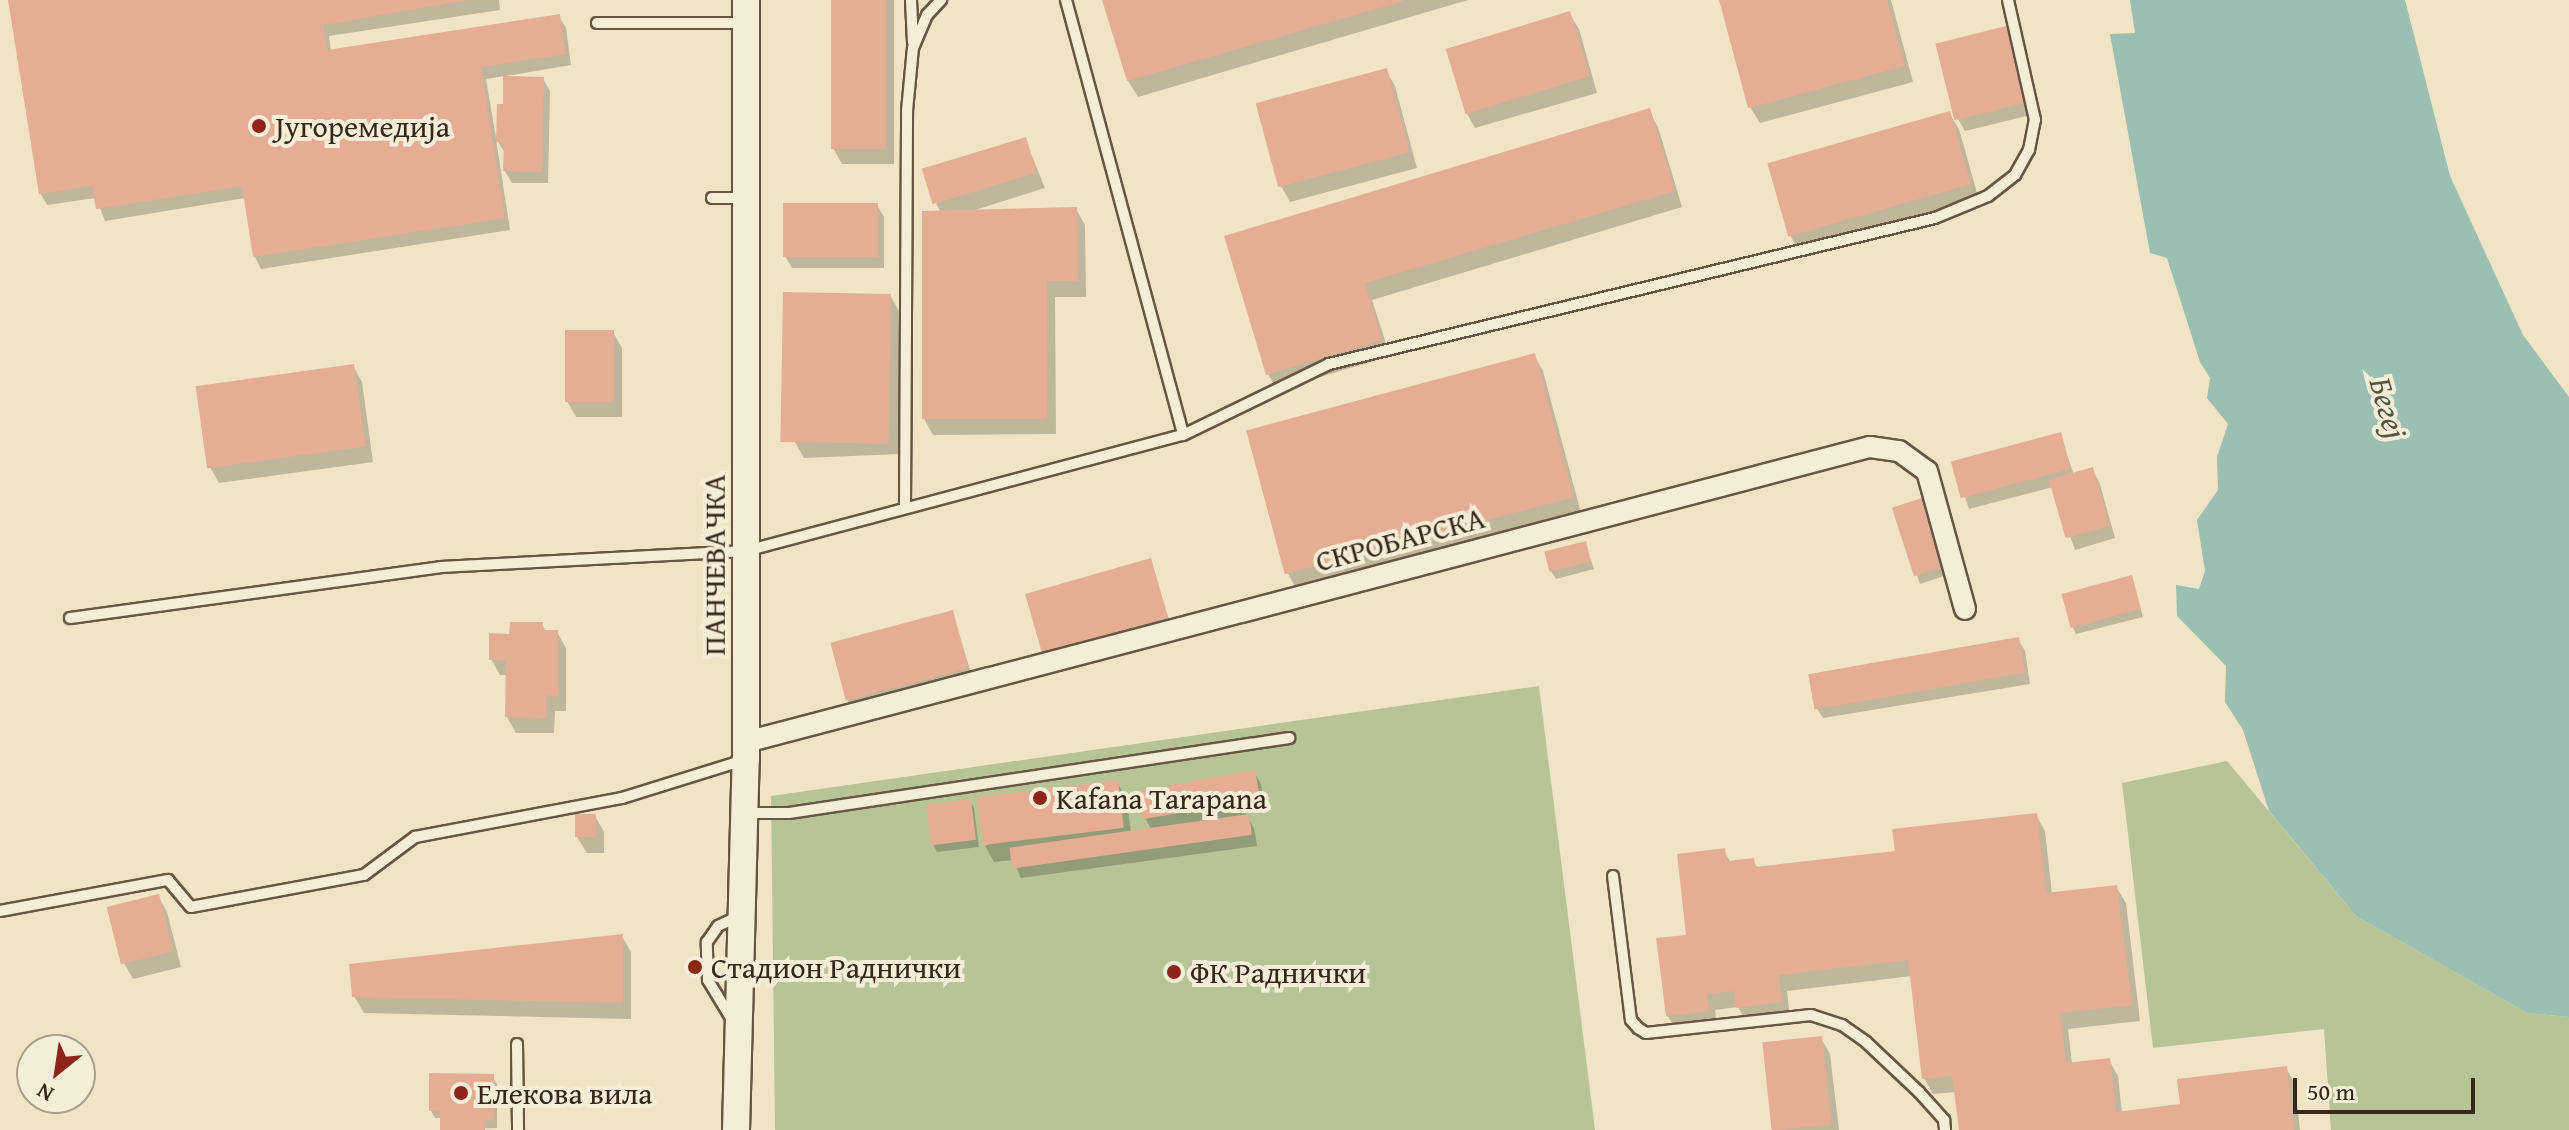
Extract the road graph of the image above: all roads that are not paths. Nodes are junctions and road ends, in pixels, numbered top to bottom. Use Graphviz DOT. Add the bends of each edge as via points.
graph roads {
  1 [pos="911,0"];
  2 [pos="941,0"];
  3 [pos="1066,0"];
  4 [pos="2008,0"];
  5 [pos="746,12"];
  6 [pos="597,23"];
  7 [pos="913,48"];
  8 [pos="712,198"];
  9 [pos="746,198"];
  10 [pos="1183,435"];
  11 [pos="905,507"];
  12 [pos="746,551"];
  13 [pos="1965,609"];
  14 [pos="70,618"];
  15 [pos="1289,738"];
  16 [pos="746,751"];
  17 [pos="744,813"];
  18 [pos="1613,876"];
  19 [pos="0,911"];
  20 [pos="517,1044"];
  21 [pos="518,1130"];
  22 [pos="736,1130"];
  23 [pos="1945,1130"];
  1 -- 7 [label="lane"];
  2 -- 7 [label="lane" via="927,15"];
  3 -- 10 [label="lane"];
  4 -- 10 [label="lane" via="2035,120 2029,150 2015,175 1988,196 1935,218 1329,364"];
  5 -- 6 [label="lane"];
  5 -- 9 [label="street, ПАНЧЕВАЧКА"];
  7 -- 11 [label="lane" via="907,111"];
  8 -- 9 [label="lane"];
  9 -- 12 [label="street, ПАНЧЕВАЧКА"];
  10 -- 11 [label="lane"];
  11 -- 12 [label="lane"];
  12 -- 14 [label="lane" via="441,567"];
  12 -- 16 [label="street, ПАНЧЕВАЧКА"];
  13 -- 16 [label="street, СКРОБАРСКА" via="1927,471 1899,451 1870,447"];
  15 -- 17 [label="lane" via="789,813"];
  16 -- 17 [label="street, ПАНЧЕВАЧКА"];
  16 -- 19 [label="lane" via="622,798 415,837 364,875 191,907 168,880"];
  17 -- 22 [label="street, ПАНЧЕВАЧКА"];
  18 -- 23 [label="lane" via="1631,1020 1638,1028 1646,1033 1821,1018 1866,1042 1919,1092 1944,1120"];
  20 -- 21 [label="lane"];
}
